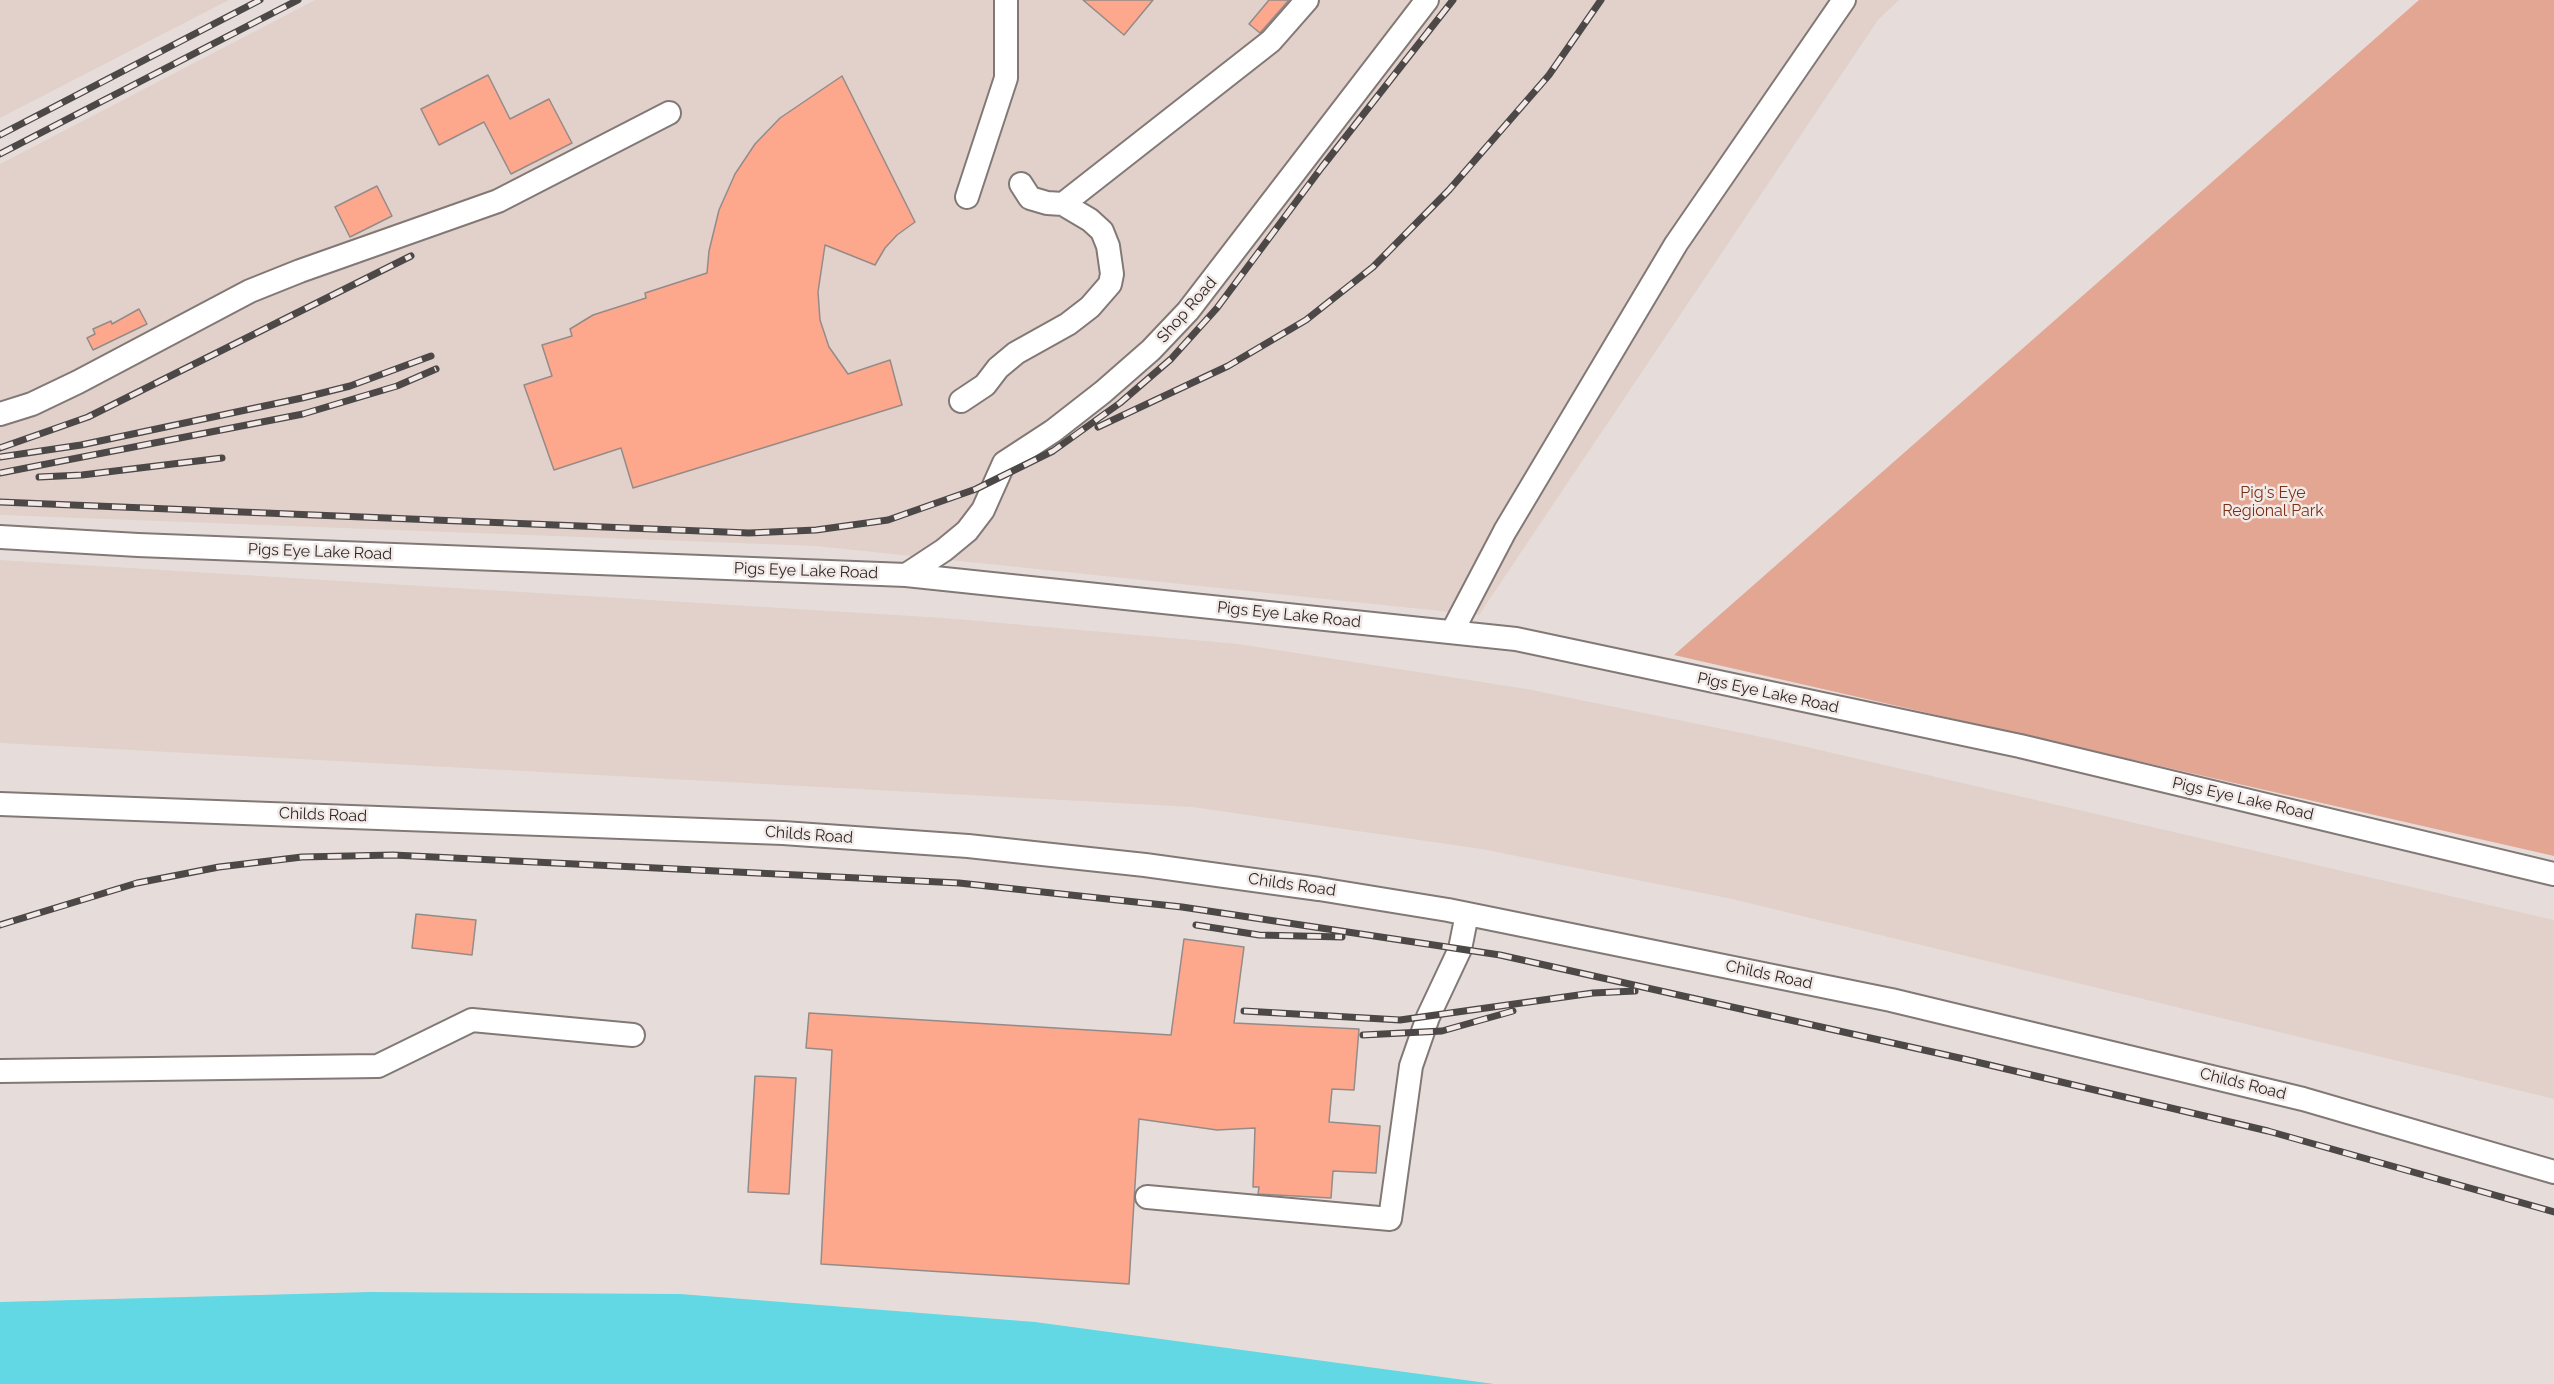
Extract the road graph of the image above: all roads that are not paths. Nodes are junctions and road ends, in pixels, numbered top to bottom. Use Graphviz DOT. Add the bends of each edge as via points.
graph roads {
  1 [pos="1006,0"];
  2 [pos="1307,0"];
  3 [pos="1427,0"];
  4 [pos="1844,0"];
  5 [pos="669,113"];
  6 [pos="1022,184"];
  7 [pos="967,197"];
  8 [pos="1063,204"];
  9 [pos="961,401"];
  10 [pos="0,414"];
  11 [pos="0,537"];
  12 [pos="906,574"];
  13 [pos="1452,632"];
  14 [pos="0,804"];
  15 [pos="2554,874"];
  16 [pos="1467,914"];
  17 [pos="633,1035"];
  18 [pos="0,1071"];
  19 [pos="2554,1172"];
  20 [pos="1147,1197"];
  1 -- 7 [label="street" via="1006,78"];
  2 -- 8 [label="street" via="1271,41"];
  3 -- 12 [label="street, Shop Road" via="1188,311 1103,392 1004,464 983,510 967,531"];
  4 -- 13 [label="street" via="1676,244 1505,531"];
  5 -- 10 [label="street" via="498,201 250,291 78,382"];
  6 -- 8 [label="street" via="1030,198"];
  8 -- 9 [label="street" via="1102,231 1108,246 1110,284 1090,307 1016,353 985,385"];
  11 -- 12 [label="street, Pigs Eye Lake Road"];
  12 -- 13 [label="street, Pigs Eye Lake Road"];
  13 -- 15 [label="street, Pigs Eye Lake Road" via="1516,639 2020,746"];
  14 -- 16 [label="street, Childs Road" via="718,829 956,845 1145,865"];
  16 -- 19 [label="street, Childs Road" via="1914,1006 2293,1096"];
  16 -- 20 [label="street" via="1460,949 1428,1017 1411,1066 1390,1220"];
  17 -- 18 [label="street" via="472,1020 378,1066"];
}
